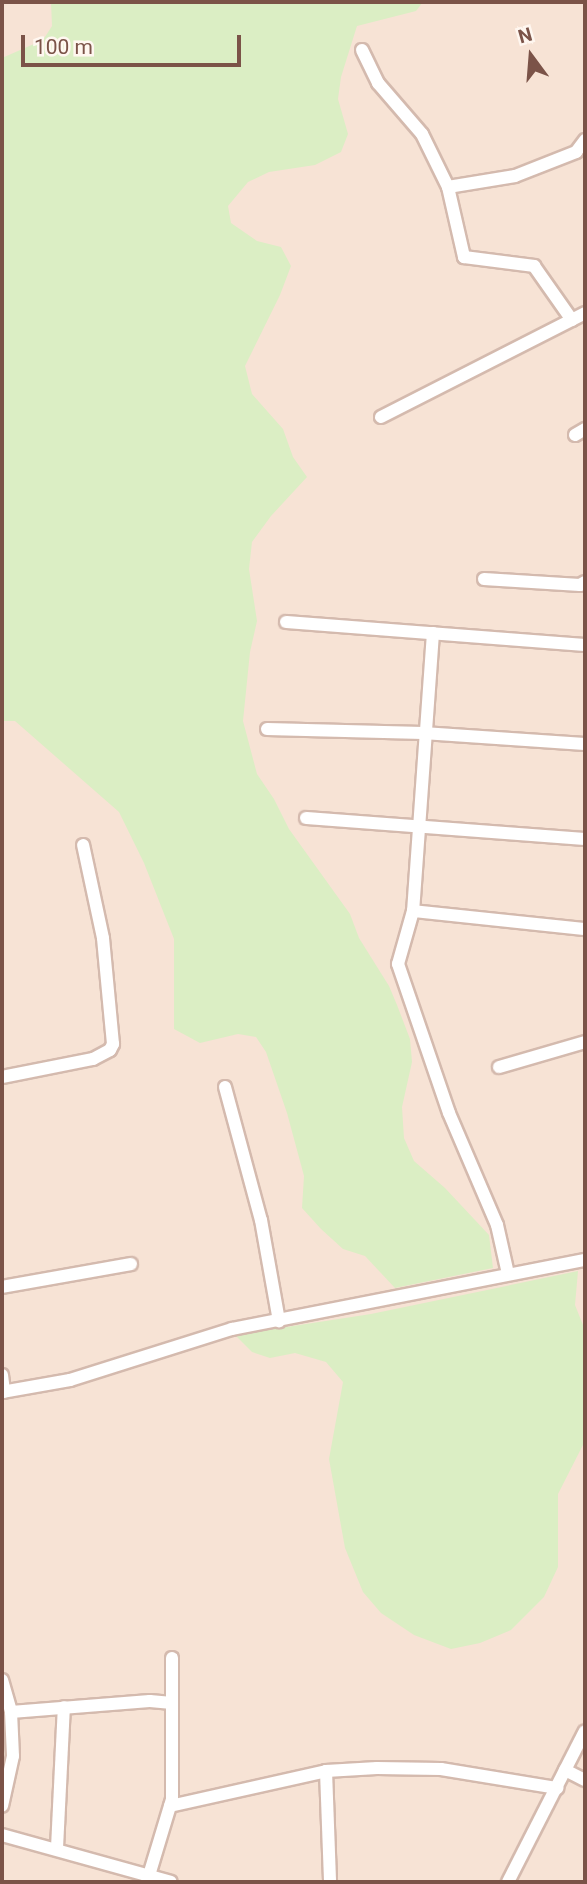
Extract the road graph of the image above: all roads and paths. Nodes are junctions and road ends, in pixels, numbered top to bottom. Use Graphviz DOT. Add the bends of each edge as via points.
graph roads {
  1 [pos="362,50"];
  2 [pos="585,140"];
  3 [pos="448,187"];
  4 [pos="585,313"];
  5 [pos="572,320"];
  6 [pos="381,417"];
  7 [pos="484,579"];
  8 [pos="585,582"];
  9 [pos="286,622"];
  10 [pos="433,633"];
  11 [pos="585,645"];
  12 [pos="267,729"];
  13 [pos="424,733"];
  14 [pos="585,744"];
  15 [pos="306,818"];
  16 [pos="418,828"];
  17 [pos="585,839"];
  18 [pos="83,845"];
  19 [pos="413,911"];
  20 [pos="585,929"];
  21 [pos="585,1042"];
  22 [pos="499,1067"];
  23 [pos="2,1077"];
  24 [pos="225,1087"];
  25 [pos="585,1260"];
  26 [pos="131,1264"];
  27 [pos="508,1274"];
  28 [pos="2,1287"];
  29 [pos="279,1321"];
  30 [pos="2,1375"];
  31 [pos="3,1392"];
  32 [pos="172,1658"];
  33 [pos="2,1680"];
  34 [pos="173,1703"];
  35 [pos="64,1707"];
  36 [pos="10,1712"];
  37 [pos="585,1731"];
  38 [pos="565,1770"];
  39 [pos="326,1771"];
  40 [pos="585,1780"];
  41 [pos="556,1788"];
  42 [pos="2,1806"];
  43 [pos="170,1806"];
  44 [pos="2,1835"];
  45 [pos="57,1848"];
  46 [pos="148,1879"];
  47 [pos="171,1882"];
  48 [pos="331,1882"];
  49 [pos="508,1882"];
  1 -- 3 [label="street" via="378,83 422,134"];
  2 -- 3 [label="street" via="576,152 515,176"];
  3 -- 5 [label="street" via="464,257 534,266"];
  4 -- 5 [label="street"];
  5 -- 6 [label="street"];
  7 -- 8 [label="street"];
  9 -- 10 [label="street"];
  10 -- 11 [label="street"];
  10 -- 13 [label="street"];
  12 -- 13 [label="street"];
  13 -- 14 [label="street"];
  13 -- 16 [label="street"];
  15 -- 16 [label="street"];
  16 -- 17 [label="street"];
  16 -- 19 [label="street"];
  18 -- 23 [label="street" via="103,938 113,1044 93,1059"];
  19 -- 20 [label="street"];
  19 -- 27 [label="street" via="398,964 449,1112 497,1225"];
  21 -- 22 [label="street"];
  24 -- 29 [label="street" via="261,1220"];
  25 -- 27 [label="street"];
  26 -- 28 [label="street"];
  27 -- 29 [label="street"];
  29 -- 31 [label="street" via="232,1329 71,1380"];
  30 -- 31 [label="street"];
  32 -- 34 [label="street"];
  33 -- 36 [label="street"];
  34 -- 35 [label="street"];
  34 -- 43 [label="street"];
  35 -- 36 [label="street"];
  35 -- 45 [label="street"];
  36 -- 42 [label="street" via="13,1756"];
  37 -- 38 [label="street"];
  38 -- 40 [label="street"];
  38 -- 41 [label="street"];
  39 -- 41 [label="street" via="441,1769"];
  39 -- 43 [label="street"];
  39 -- 48 [label="street"];
  41 -- 49 [label="street"];
  43 -- 46 [label="street"];
  44 -- 45 [label="street"];
  45 -- 46 [label="street"];
  46 -- 47 [label="street"];
}
